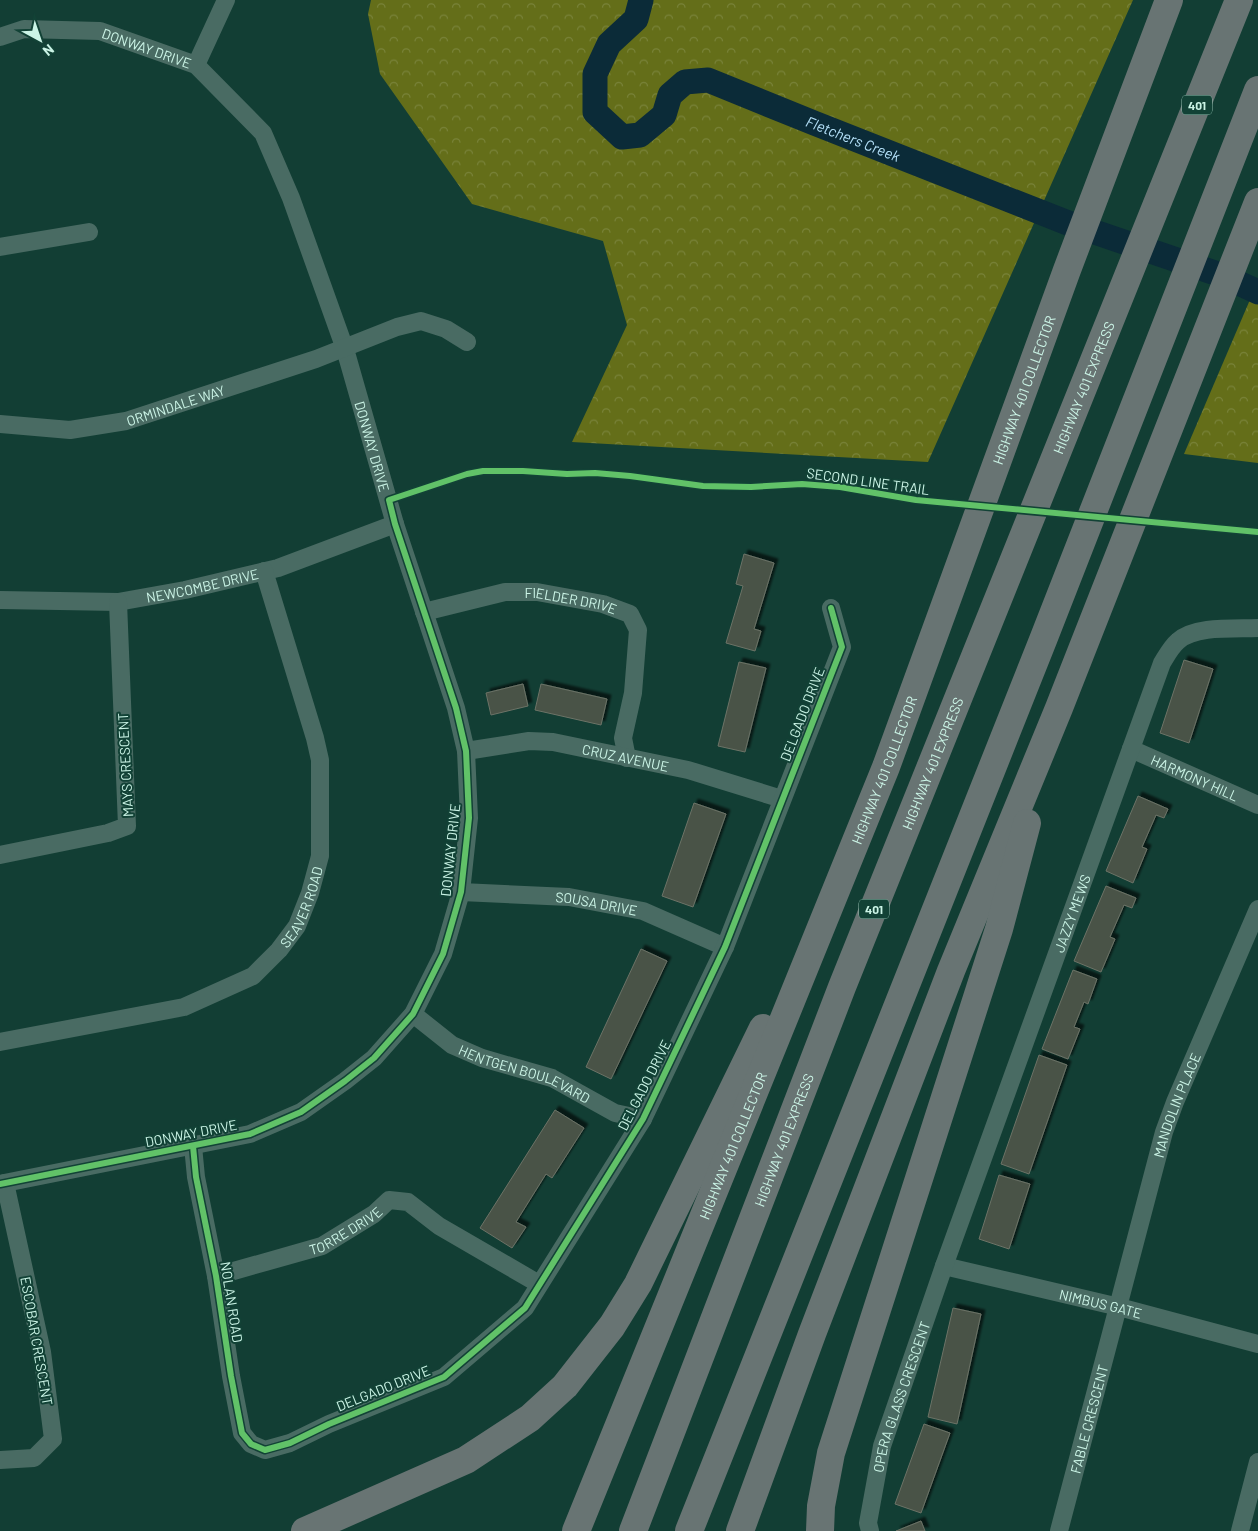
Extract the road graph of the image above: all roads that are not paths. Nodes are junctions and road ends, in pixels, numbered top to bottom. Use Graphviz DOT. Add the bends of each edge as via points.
graph roads {
  1 [pos="226,0"];
  2 [pos="1169,0"];
  3 [pos="1239,0"];
  4 [pos="0,37"];
  5 [pos="196,65"];
  6 [pos="1258,90"];
  7 [pos="1258,202"];
  8 [pos="89,232"];
  9 [pos="0,248"];
  10 [pos="467,342"];
  11 [pos="345,349"];
  12 [pos="0,424"];
  13 [pos="396,524"];
  14 [pos="264,571"];
  15 [pos="0,600"];
  16 [pos="118,602"];
  17 [pos="831,608"];
  18 [pos="424,612"];
  19 [pos="1258,628"];
  20 [pos="1059,708"];
  21 [pos="1131,749"];
  22 [pos="466,751"];
  23 [pos="628,758"];
  24 [pos="782,799"];
  25 [pos="1258,804"];
  26 [pos="0,855"];
  27 [pos="461,892"];
  28 [pos="1258,909"];
  29 [pos="725,947"];
  30 [pos="808,962"];
  31 [pos="413,1014"];
  32 [pos="0,1042"];
  33 [pos="643,1119"];
  34 [pos="193,1146"];
  35 [pos="3,1184"];
  36 [pos="944,1266"];
  37 [pos="216,1276"];
  38 [pos="539,1284"];
  39 [pos="1119,1307"];
  40 [pos="1258,1344"];
  41 [pos="265,1450"];
  42 [pos="0,1460"];
  43 [pos="1258,1462"];
  44 [pos="305,1531"];
  45 [pos="576,1531"];
  46 [pos="634,1531"];
  47 [pos="689,1531"];
  48 [pos="740,1531"];
  49 [pos="820,1531"];
  50 [pos="870,1531"];
  51 [pos="1059,1531"];
  52 [pos="1240,1531"];
  1 -- 5 [label="street"];
  2 -- 30 [label="highway, HIGHWAY 401 COLLECTOR" via="886,767"];
  3 -- 46 [label="highway, HIGHWAY 401 EXPRESS / 401" via="842,987"];
  4 -- 5 [label="street, DONWAY DRIVE" via="24,28 100,30"];
  5 -- 11 [label="street, DONWAY DRIVE" via="263,133 291,198"];
  6 -- 47 [label="highway"];
  7 -- 20 [label="highway"];
  8 -- 9 [label="street"];
  10 -- 11 [label="street, ORMINDALE WAY" via="446,328 421,321"];
  11 -- 12 [label="street, ORMINDALE WAY" via="126,421 70,430"];
  11 -- 13 [label="street, DONWAY DRIVE"];
  13 -- 14 [label="street, NEWCOMBE DRIVE"];
  13 -- 18 [label="street, DONWAY DRIVE"];
  14 -- 16 [label="street, NEWCOMBE DRIVE"];
  14 -- 32 [label="street, SEAVER ROAD" via="320,760 320,856 297,926 253,976 184,1007"];
  15 -- 16 [label="street, NEWCOMBE DRIVE"];
  16 -- 26 [label="street, MAYS CRESCENT" via="127,826 108,833"];
  17 -- 24 [label="street, DELGADO DRIVE" via="842,647"];
  18 -- 22 [label="street, DONWAY DRIVE" via="456,708"];
  18 -- 23 [label="street, FIELDER DRIVE" via="506,592 537,592 602,604 630,614 638,630 633,693 623,738"];
  19 -- 21 [label="street, JAZZY MEWS" via="1203,630 1179,640 1162,663"];
  20 -- 48 [label="highway" via="951,971"];
  20 -- 49 [label="highway" via="999,929 831,1453 821,1506"];
  21 -- 25 [label="street, HARMONY HILL"];
  21 -- 36 [label="street, JAZZY MEWS"];
  22 -- 23 [label="street, CRUZ AVENUE" via="529,741 553,742"];
  22 -- 27 [label="street, DONWAY DRIVE" via="469,818"];
  23 -- 24 [label="street, CRUZ AVENUE" via="688,770"];
  24 -- 29 [label="street, DELGADO DRIVE"];
  27 -- 29 [label="street, SOUSA DRIVE" via="569,897 643,911"];
  27 -- 31 [label="street, DONWAY DRIVE" via="443,954"];
  28 -- 39 [label="street, MANDOLIN PLACE" via="1164,1132"];
  29 -- 33 [label="street, DELGADO DRIVE"];
  30 -- 44 [label="highway" via="764,1026 638,1284 612,1326 565,1386 530,1418 466,1460"];
  30 -- 45 [label="highway, HIGHWAY 401 COLLECTOR"];
  31 -- 33 [label="street, HENTGEN BOULEVARD" via="452,1045 482,1058 552,1078 614,1113"];
  31 -- 34 [label="street, DONWAY DRIVE" via="374,1058 346,1082 300,1112 250,1134"];
  33 -- 38 [label="street, DELGADO DRIVE"];
  34 -- 35 [label="street, DONWAY DRIVE"];
  34 -- 37 [label="street, NOLAN ROAD"];
  35 -- 42 [label="street, ESCOBAR CRESCENT" via="42,1352 53,1439 34,1458"];
  36 -- 39 [label="street, NIMBUS GATE"];
  36 -- 50 [label="street, OPERA GLASS CRESCENT" via="882,1446 868,1523"];
  37 -- 38 [label="street, TORRE DRIVE" via="322,1246 374,1214 389,1200 408,1202 439,1226"];
  37 -- 41 [label="street, NOLAN ROAD" via="242,1433 252,1444"];
  38 -- 41 [label="street, DELGADO DRIVE" via="525,1308 444,1377 290,1443"];
  39 -- 40 [label="street, NIMBUS GATE"];
  39 -- 51 [label="street, FABLE CRESCENT"];
  43 -- 52 [label="street"];
}
